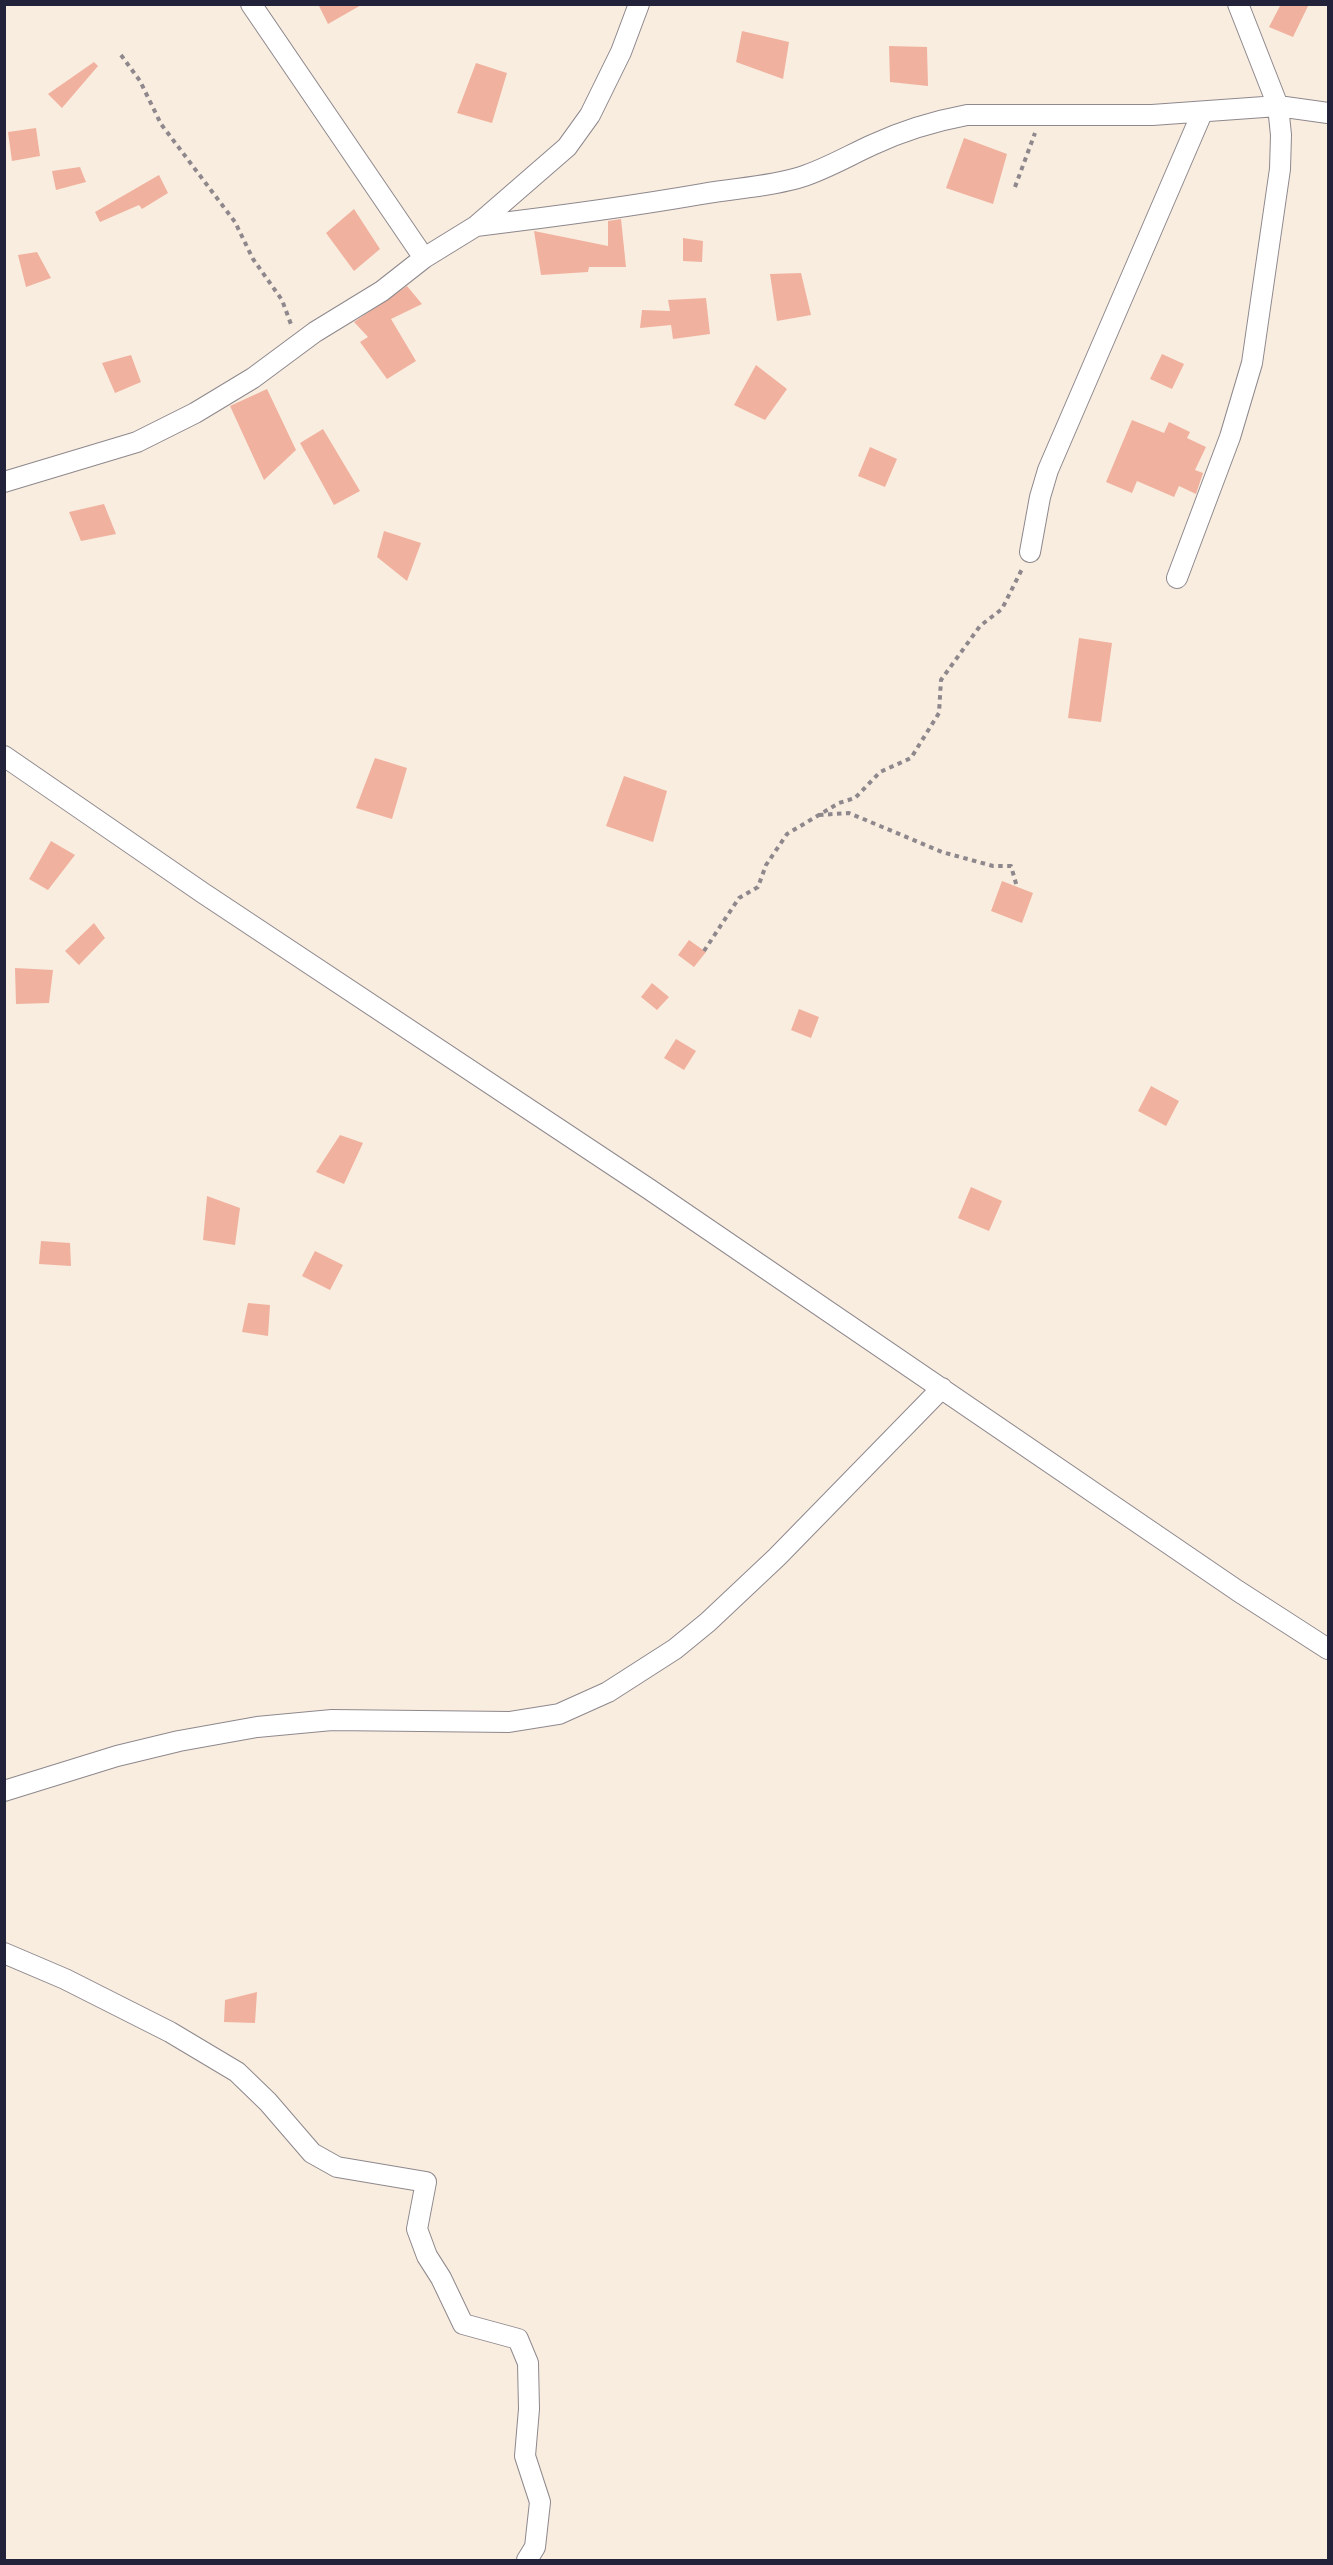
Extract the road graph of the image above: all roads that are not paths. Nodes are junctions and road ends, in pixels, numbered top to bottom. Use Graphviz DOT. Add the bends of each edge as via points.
graph roads {
  1 [pos="251,4"];
  2 [pos="639,4"];
  3 [pos="1238,4"];
  4 [pos="1278,106"];
  5 [pos="1202,113"];
  6 [pos="1329,113"];
  7 [pos="476,226"];
  8 [pos="424,258"];
  9 [pos="4,482"];
  10 [pos="1030,552"];
  11 [pos="1177,578"];
  12 [pos="4,756"];
  13 [pos="942,1388"];
  14 [pos="1329,1649"];
  15 [pos="4,1791"];
  16 [pos="4,1953"];
  17 [pos="527,2560"];
  1 -- 8 [label="street"];
  2 -- 7 [label="street" via="590,115 567,147"];
  3 -- 4 [label="street"];
  4 -- 5 [label="street"];
  4 -- 6 [label="street"];
  4 -- 11 [label="street" via="1280,169 1252,363 1230,437"];
  5 -- 7 [label="street" via="968,115 939,120 873,144 819,170 767,185"];
  5 -- 10 [label="street" via="1048,470"];
  7 -- 8 [label="street"];
  8 -- 9 [label="street" via="382,291 195,413 137,442"];
  12 -- 13 [label="street"];
  13 -- 14 [label="street"];
  13 -- 15 [label="street" via="708,1622 675,1649 608,1692 559,1714 508,1722 332,1720 257,1727 117,1756"];
  16 -- 17 [label="street" via="170,2032 237,2072 312,2152 337,2167 426,2182 417,2229 463,2324 518,2339 528,2363 530,2409 525,2456 540,2502 535,2547"];
}
